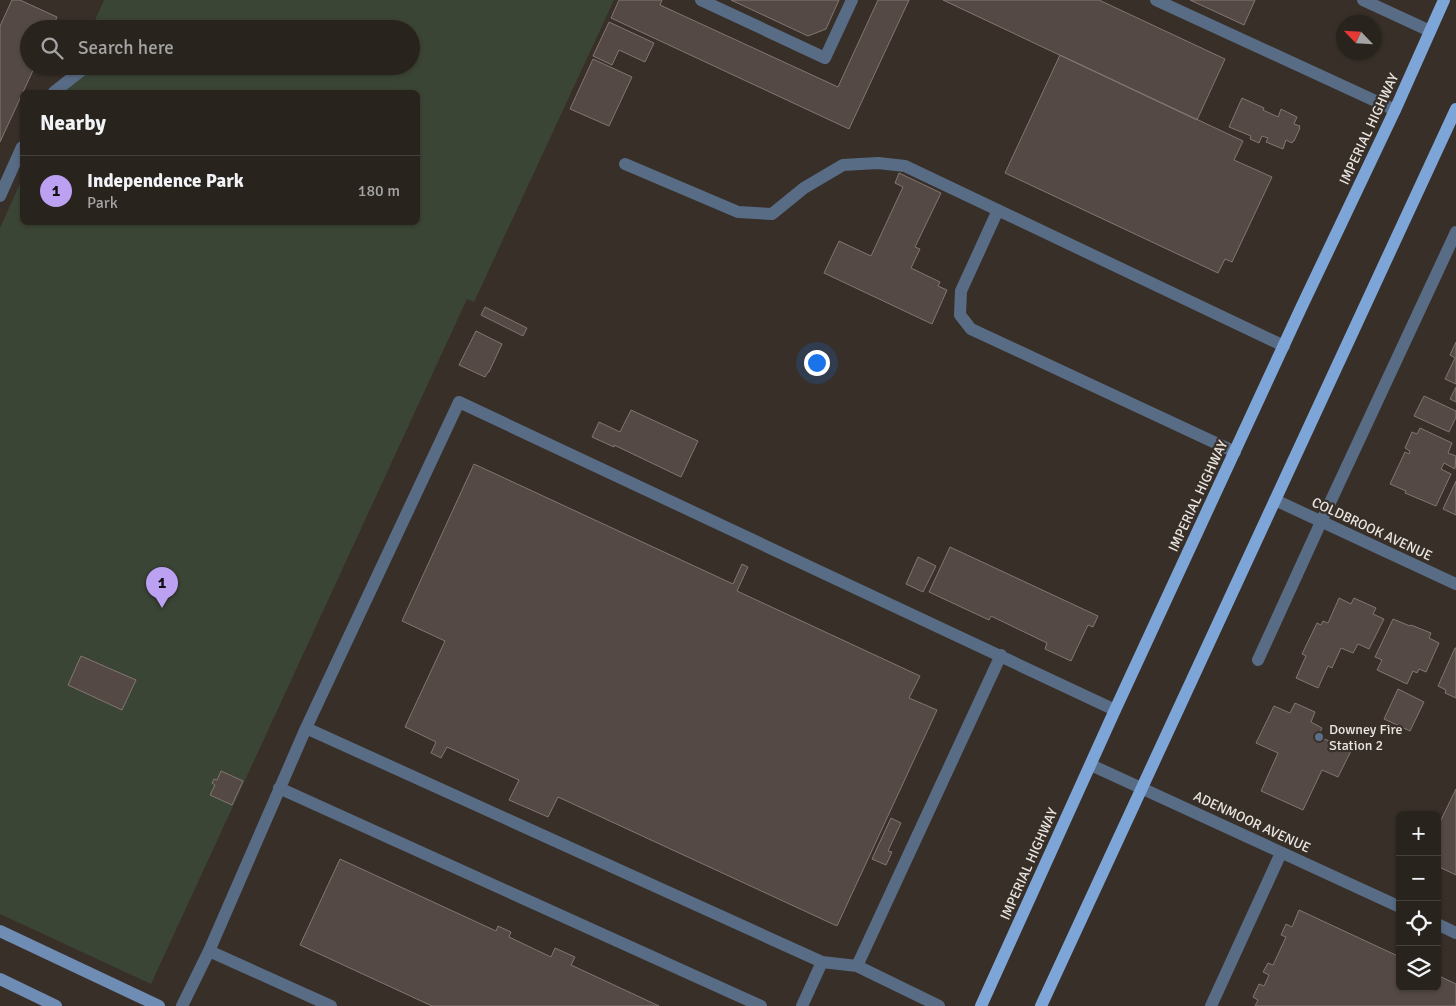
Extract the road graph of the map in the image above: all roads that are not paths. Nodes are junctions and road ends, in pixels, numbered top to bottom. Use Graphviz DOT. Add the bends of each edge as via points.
graph roads {
  1 [pos="702,0"];
  2 [pos="852,0"];
  3 [pos="1156,0"];
  4 [pos="1363,0"];
  5 [pos="1444,0"];
  6 [pos="1430,31"];
  7 [pos="76,75"];
  8 [pos="57,90"];
  9 [pos="1456,109"];
  10 [pos="1395,110"];
  11 [pos="20,151"];
  12 [pos="625,164"];
  13 [pos="0,196"];
  14 [pos="998,210"];
  15 [pos="1455,236"];
  16 [pos="1284,346"];
  17 [pos="1234,452"];
  18 [pos="1275,500"];
  19 [pos="1321,522"];
  20 [pos="1456,584"];
  21 [pos="1001,655"];
  22 [pos="1258,660"];
  23 [pos="1115,710"];
  24 [pos="306,728"];
  25 [pos="1091,765"];
  26 [pos="279,788"];
  27 [pos="1142,788"];
  28 [pos="1281,852"];
  29 [pos="1396,905"];
  30 [pos="1441,926"];
  31 [pos="0,931"];
  32 [pos="1456,933"];
  33 [pos="209,951"];
  34 [pos="822,962"];
  35 [pos="857,966"];
  36 [pos="0,979"];
  37 [pos="56,1006"];
  38 [pos="159,1006"];
  39 [pos="182,1006"];
  40 [pos="331,1006"];
  41 [pos="761,1006"];
  42 [pos="802,1006"];
  43 [pos="939,1006"];
  44 [pos="981,1006"];
  45 [pos="1041,1006"];
  46 [pos="1211,1006"];
  1 -- 2 [label="street" via="825,58"];
  3 -- 10 [label="street"];
  4 -- 6 [label="street"];
  5 -- 6 [label="main road, IMPERIAL HIGHWAY"];
  6 -- 10 [label="main road, IMPERIAL HIGHWAY"];
  7 -- 8 [label="street"];
  9 -- 18 [label="main road"];
  10 -- 16 [label="main road, IMPERIAL HIGHWAY"];
  11 -- 13 [label="street"];
  12 -- 14 [label="street" via="738,212 772,214 804,188 843,165 878,163 905,166"];
  14 -- 16 [label="street"];
  14 -- 17 [label="street" via="961,291 960,314 971,329"];
  15 -- 19 [label="street"];
  16 -- 17 [label="main road, IMPERIAL HIGHWAY"];
  17 -- 23 [label="main road, IMPERIAL HIGHWAY"];
  18 -- 19 [label="street, COLDBROOK AVENUE"];
  18 -- 27 [label="main road"];
  19 -- 20 [label="street, COLDBROOK AVENUE"];
  19 -- 22 [label="street"];
  21 -- 23 [label="street"];
  21 -- 24 [label="street" via="460,402"];
  21 -- 35 [label="street"];
  23 -- 25 [label="main road, IMPERIAL HIGHWAY"];
  24 -- 26 [label="street"];
  24 -- 34 [label="street"];
  25 -- 27 [label="street, ADENMOOR AVENUE"];
  25 -- 44 [label="main road, IMPERIAL HIGHWAY"];
  26 -- 33 [label="street"];
  26 -- 41 [label="street"];
  27 -- 28 [label="street, ADENMOOR AVENUE"];
  27 -- 45 [label="main road"];
  28 -- 29 [label="street, ADENMOOR AVENUE"];
  28 -- 46 [label="street"];
  30 -- 32 [label="street"];
  31 -- 38 [label="main road"];
  33 -- 39 [label="street"];
  33 -- 40 [label="street"];
  34 -- 35 [label="street"];
  34 -- 42 [label="street"];
  35 -- 43 [label="street"];
  36 -- 37 [label="main road"];
}
